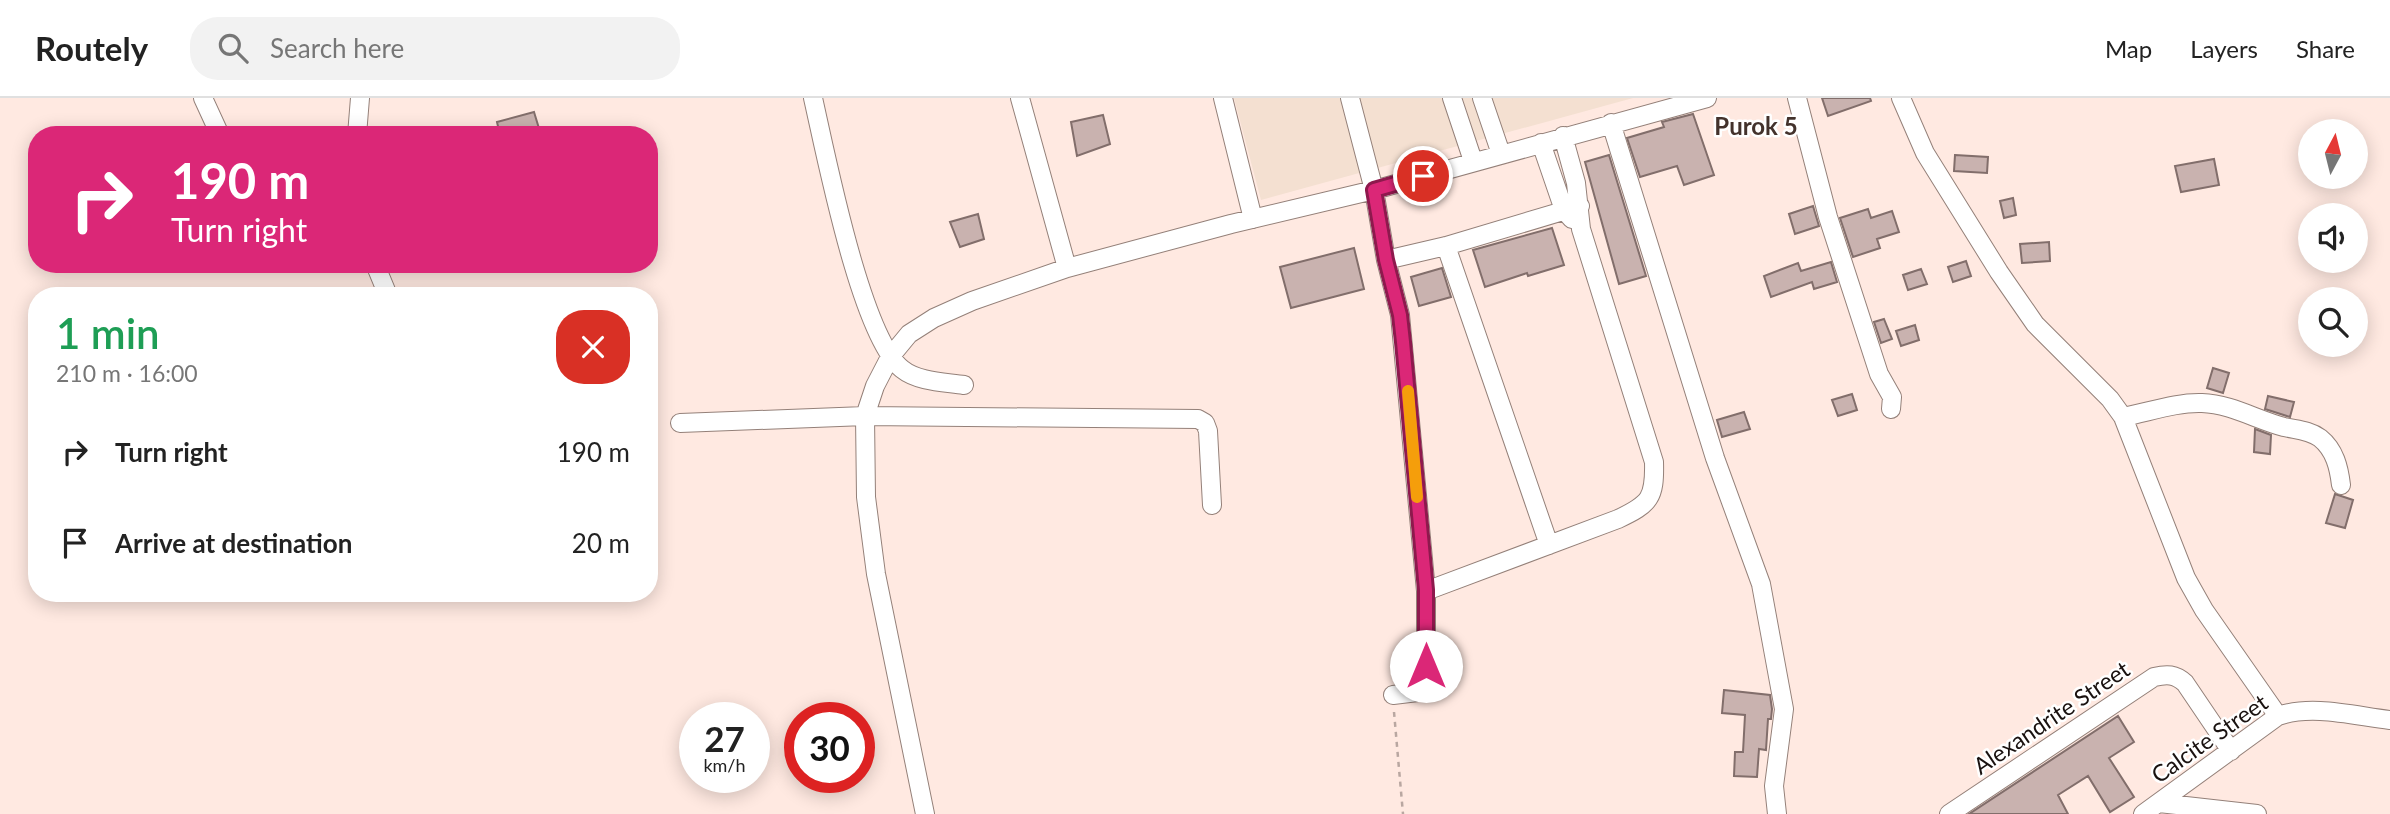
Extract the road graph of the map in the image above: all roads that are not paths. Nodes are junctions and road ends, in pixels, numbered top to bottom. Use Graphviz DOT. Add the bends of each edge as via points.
graph roads {
  1 [pos="203,98"];
  2 [pos="360,98"];
  3 [pos="813,98"];
  4 [pos="1020,98"];
  5 [pos="1223,98"];
  6 [pos="1350,98"];
  7 [pos="1452,98"];
  8 [pos="1707,98"];
  9 [pos="1797,98"];
  10 [pos="1900,98"];
  11 [pos="1484,103"];
  12 [pos="1460,117"];
  13 [pos="1611,123"];
  14 [pos="216,126"];
  15 [pos="358,126"];
  16 [pos="1563,136"];
  17 [pos="1541,143"];
  18 [pos="1501,153"];
  19 [pos="1473,161"];
  20 [pos="1374,190"];
  21 [pos="1572,208"];
  22 [pos="1253,219"];
  23 [pos="1446,246"];
  24 [pos="1386,260"];
  25 [pos="1067,268"];
  26 [pos="890,357"];
  27 [pos="964,386"];
  28 [pos="1891,409"];
  29 [pos="865,416"];
  30 [pos="2123,417"];
  31 [pos="680,423"];
  32 [pos="2341,485"];
  33 [pos="1212,505"];
  34 [pos="1549,545"];
  35 [pos="1426,590"];
  36 [pos="1393,695"];
  37 [pos="2278,716"];
  38 [pos="2390,720"];
  39 [pos="2231,751"];
  40 [pos="2160,803"];
  41 [pos="925,814"];
  42 [pos="1777,814"];
  43 [pos="1950,814"];
  44 [pos="2143,814"];
  45 [pos="2257,814"];
  1 -- 14 [label="street"];
  2 -- 15 [label="street"];
  3 -- 26 [label="street" via="852,261"];
  4 -- 25 [label="street"];
  5 -- 22 [label="street"];
  6 -- 20 [label="street"];
  7 -- 12 [label="street"];
  8 -- 13 [label="street"];
  9 -- 28 [label="street" via="1828,217 1879,374 1892,397"];
  10 -- 30 [label="street" via="1925,153 2035,324"];
  11 -- 12 [label="street"];
  11 -- 18 [label="street"];
  12 -- 19 [label="street"];
  13 -- 16 [label="street"];
  13 -- 42 [label="street" via="1715,458 1761,584 1784,709 1774,786"];
  16 -- 17 [label="street"];
  16 -- 21 [label="street" via="1576,183"];
  17 -- 18 [label="street"];
  17 -- 21 [label="street"];
  18 -- 19 [label="street"];
  19 -- 20 [label="street"];
  20 -- 22 [label="street"];
  20 -- 24 [label="street"];
  21 -- 23 [label="street"];
  21 -- 34 [label="street" via="1654,462 1654,478 1651,496 1639,509"];
  22 -- 25 [label="street"];
  23 -- 24 [label="street"];
  23 -- 34 [label="street"];
  24 -- 35 [label="street" via="1400,315"];
  25 -- 26 [label="street" via="934,318 909,334"];
  26 -- 27 [label="street" via="914,376"];
  26 -- 29 [label="street"];
  29 -- 31 [label="street"];
  29 -- 33 [label="street" via="1198,419 1208,431"];
  29 -- 41 [label="street" via="866,496 876,574"];
  30 -- 32 [label="street" via="2210,403 2304,430 2322,439 2331,452 2339,465"];
  30 -- 37 [label="street" via="2186,578"];
  34 -- 35 [label="street"];
  35 -- 36 [label="street" via="1426,691"];
  37 -- 38 [label="street, Calcite Street" via="2307,711"];
  37 -- 39 [label="street, Calcite Street"];
  39 -- 40 [label="street, Calcite Street"];
  39 -- 43 [label="street, Alexandrite Street" via="2185,683 2178,677 2154,677"];
  40 -- 44 [label="street, Calcite Street"];
  40 -- 45 [label="street"];
}
